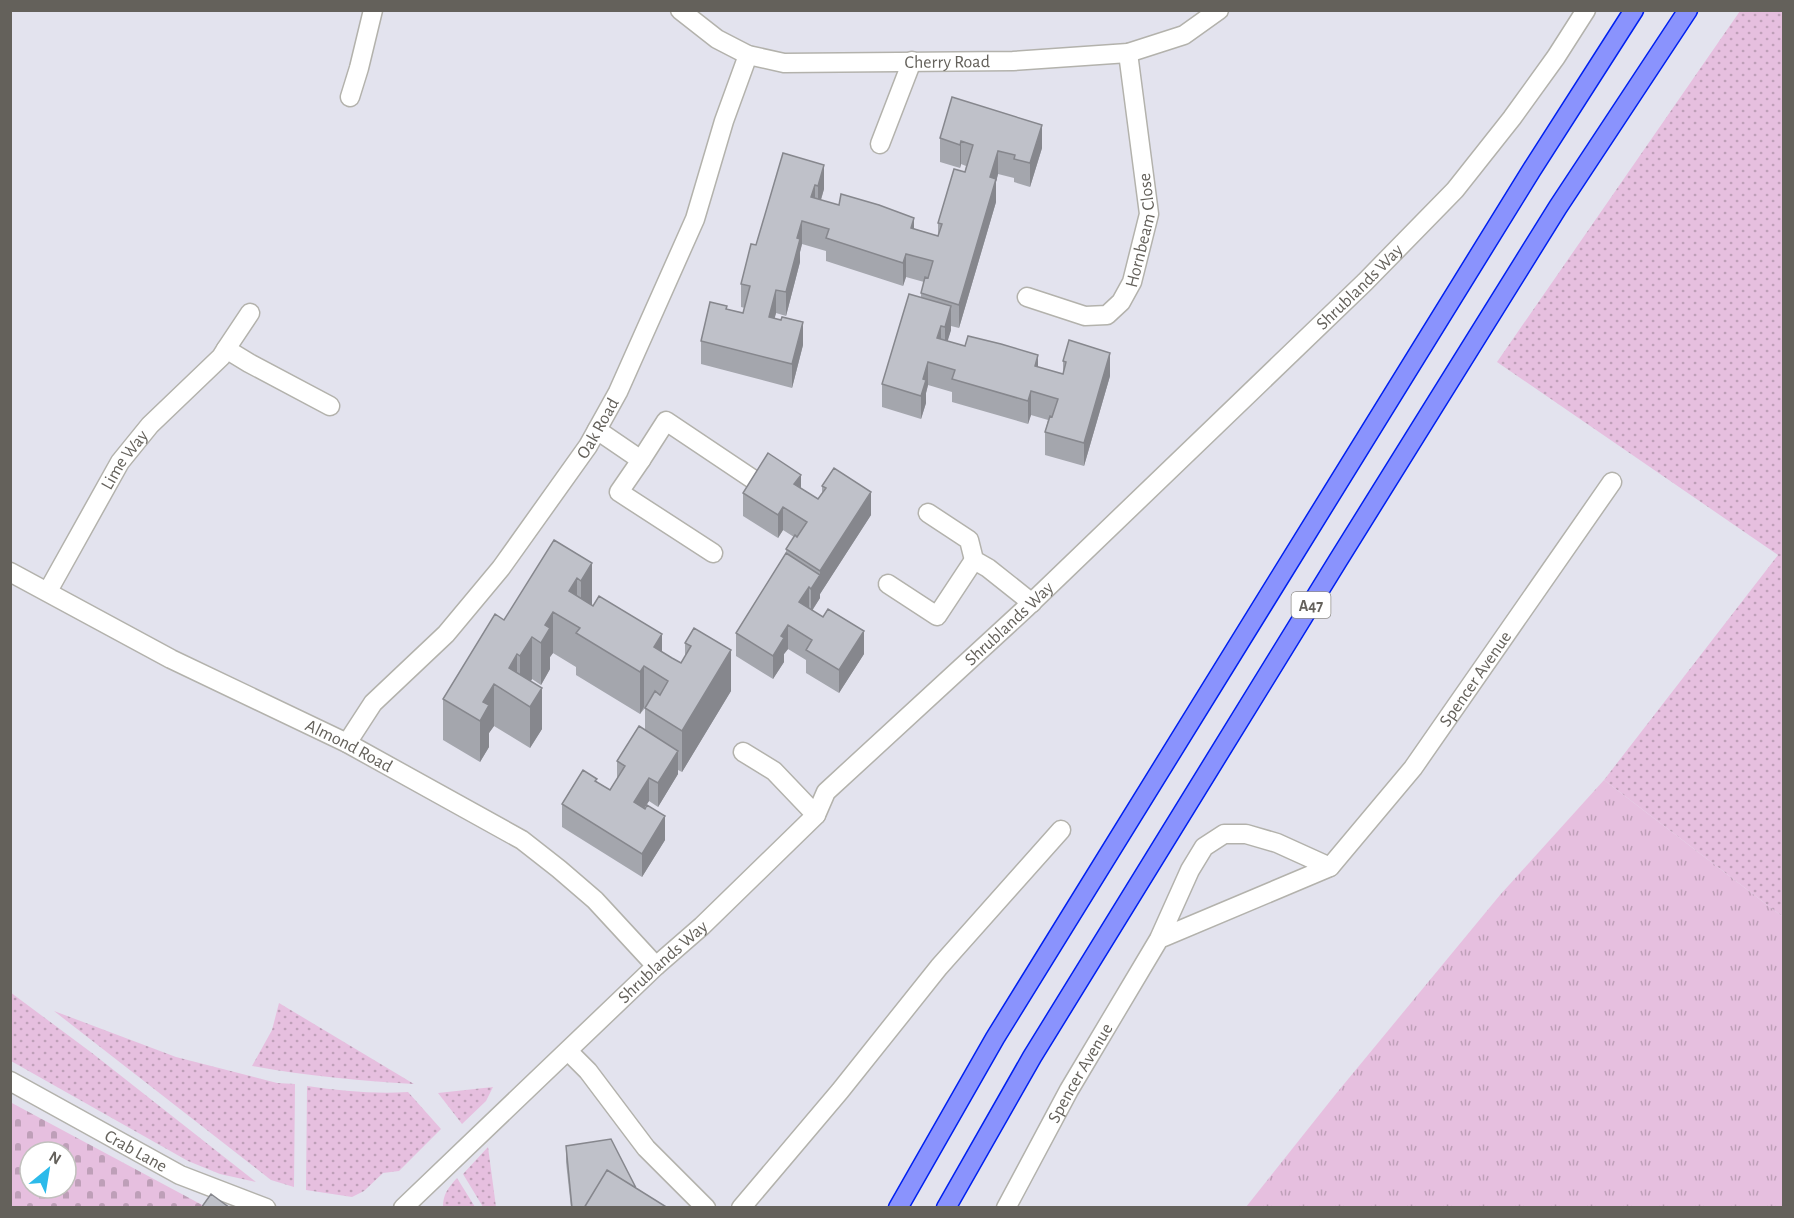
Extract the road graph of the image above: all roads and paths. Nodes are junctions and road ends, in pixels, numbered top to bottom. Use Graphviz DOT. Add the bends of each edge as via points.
graph roads {
  1 [pos="373,10"];
  2 [pos="680,10"];
  3 [pos="1219,10"];
  4 [pos="1586,10"];
  5 [pos="1634,10"];
  6 [pos="1688,10"];
  7 [pos="1128,53"];
  8 [pos="748,56"];
  9 [pos="912,61"];
  10 [pos="350,97"];
  11 [pos="880,144"];
  12 [pos="1026,297"];
  13 [pos="250,313"];
  14 [pos="226,349"];
  15 [pos="330,406"];
  16 [pos="597,430"];
  17 [pos="641,459"];
  18 [pos="758,482"];
  19 [pos="1612,482"];
  20 [pos="928,513"];
  21 [pos="713,553"];
  22 [pos="974,560"];
  23 [pos="10,572"];
  24 [pos="888,584"];
  25 [pos="48,591"];
  26 [pos="1032,603"];
  27 [pos="346,743"];
  28 [pos="742,752"];
  29 [pos="816,815"];
  30 [pos="1061,830"];
  31 [pos="1330,867"];
  32 [pos="1159,939"];
  33 [pos="656,966"];
  34 [pos="568,1051"];
  35 [pos="10,1081"];
  36 [pos="266,1208"];
  37 [pos="403,1208"];
  38 [pos="706,1208"];
  39 [pos="741,1208"];
  40 [pos="898,1208"];
  41 [pos="946,1208"];
  42 [pos="1006,1208"];
  1 -- 10 [label="street"];
  2 -- 8 [label="street, Cherry Road" via="717,39"];
  3 -- 7 [label="street, Cherry Road" via="1184,35"];
  4 -- 26 [label="street, Shrublands Way" via="1512,118 1455,190"];
  5 -- 40 [label="highway, A47" via="995,1038"];
  6 -- 41 [label="highway, A47" via="1558,207 1325,582 1032,1057"];
  7 -- 9 [label="street, Cherry Road" via="1012,61"];
  7 -- 12 [label="street, Hornbeam Close" via="1149,214 1132,282 1121,302 1107,315 1085,316"];
  8 -- 9 [label="street, Cherry Road" via="784,63"];
  8 -- 16 [label="street, Oak Road" via="695,219 618,392"];
  9 -- 11 [label="street"];
  13 -- 14 [label="street, Lime Way"];
  14 -- 15 [label="street"];
  14 -- 25 [label="street, Lime Way" via="150,425 120,462"];
  16 -- 17 [label="street"];
  16 -- 27 [label="street, Oak Road" via="501,568 446,634 373,703"];
  17 -- 18 [label="street" via="666,421"];
  17 -- 21 [label="street" via="619,492"];
  19 -- 31 [label="street, Spencer Avenue" via="1413,768"];
  20 -- 22 [label="street" via="969,540"];
  22 -- 24 [label="street" via="937,616"];
  22 -- 26 [label="street"];
  23 -- 25 [label="street, Almond Road"];
  25 -- 27 [label="street, Almond Road" via="171,658"];
  26 -- 29 [label="street, Shrublands Way" via="826,792"];
  27 -- 33 [label="street, Almond Road" via="522,840 595,900"];
  28 -- 29 [label="street" via="774,771"];
  29 -- 33 [label="street, Shrublands Way"];
  30 -- 39 [label="street" via="939,968"];
  31 -- 32 [label="street, Spencer Avenue"];
  31 -- 32 [label="street, Spencer Avenue" via="1277,843 1246,834 1224,834 1204,847"];
  32 -- 42 [label="street, Spencer Avenue" via="1069,1090"];
  33 -- 34 [label="street, Shrublands Way"];
  34 -- 37 [label="street, Shrublands Way"];
  34 -- 38 [label="street" via="588,1071 646,1148"];
  35 -- 36 [label="street, Crab Lane" via="180,1175"];
}
